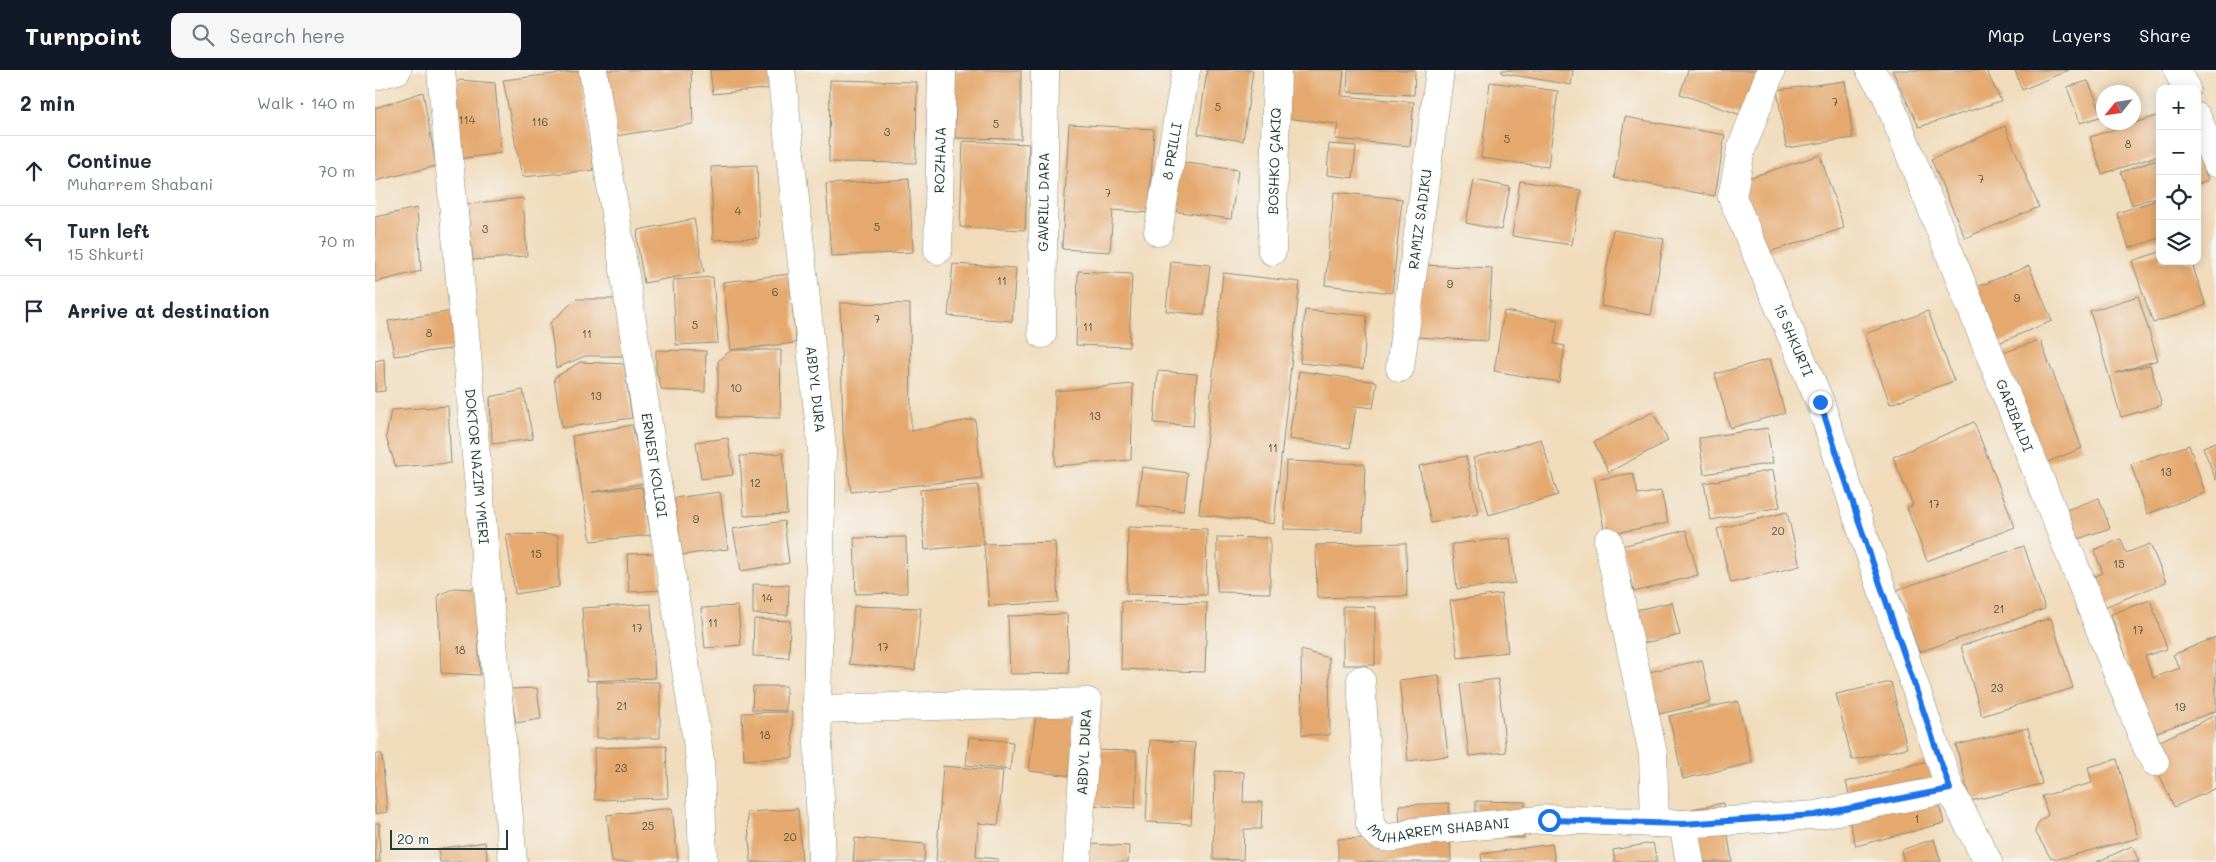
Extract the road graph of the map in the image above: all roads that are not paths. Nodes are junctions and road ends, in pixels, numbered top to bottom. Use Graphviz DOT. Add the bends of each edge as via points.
graph roads {
  1 [pos="397,70"];
  2 [pos="441,70"];
  3 [pos="593,70"];
  4 [pos="781,70"];
  5 [pos="941,70"];
  6 [pos="1045,70"];
  7 [pos="1186,70"];
  8 [pos="1277,70"];
  9 [pos="1440,70"];
  10 [pos="1771,70"];
  11 [pos="1870,70"];
  12 [pos="2178,70"];
  13 [pos="375,76"];
  14 [pos="2184,85"];
  15 [pos="2201,127"];
  16 [pos="2216,163"];
  17 [pos="1158,232"];
  18 [pos="938,250"];
  19 [pos="1271,251"];
  20 [pos="1042,334"];
  21 [pos="1400,368"];
  22 [pos="1608,541"];
  23 [pos="1361,680"];
  24 [pos="817,709"];
  25 [pos="2155,762"];
  26 [pos="1950,789"];
  27 [pos="1655,823"];
  28 [pos="1683,824"];
  29 [pos="513,862"];
  30 [pos="703,862"];
  31 [pos="823,862"];
  32 [pos="1077,862"];
  33 [pos="1690,862"];
  34 [pos="1988,862"];
  1 -- 13 [label="street"];
  2 -- 29 [label="street, DOKTOR NAZIM YMERI"];
  3 -- 30 [label="street, ERNEST KOLIQI" via="700,760"];
  4 -- 24 [label="street, ABDYL DURA" via="822,448"];
  5 -- 18 [label="street, ROZHAJA"];
  6 -- 20 [label="street, GAVRILL DARA"];
  7 -- 17 [label="street, 8 PRILLI"];
  8 -- 19 [label="street, BOSHKO ÇAKIQ"];
  9 -- 21 [label="street, RAMIZ SADIKU"];
  10 -- 26 [label="street, 15 SHKURTI" via="1741,150 1732,197 1820,402"];
  11 -- 25 [label="street, GARIBALDI" via="1885,92"];
  12 -- 14 [label="street"];
  15 -- 16 [label="street"];
  22 -- 27 [label="street" via="1653,754"];
  23 -- 27 [label="street, MUHARREM SHABANI" via="1370,823 1381,837 1549,820"];
  24 -- 31 [label="street, ABDYL DURA"];
  24 -- 32 [label="street, ABDYL DURA" via="1088,702"];
  26 -- 28 [label="street, MUHARREM SHABANI" via="1815,815"];
  26 -- 34 [label="street, 15 SHKURTI"];
  27 -- 28 [label="street, MUHARREM SHABANI"];
  28 -- 33 [label="street"];
}
